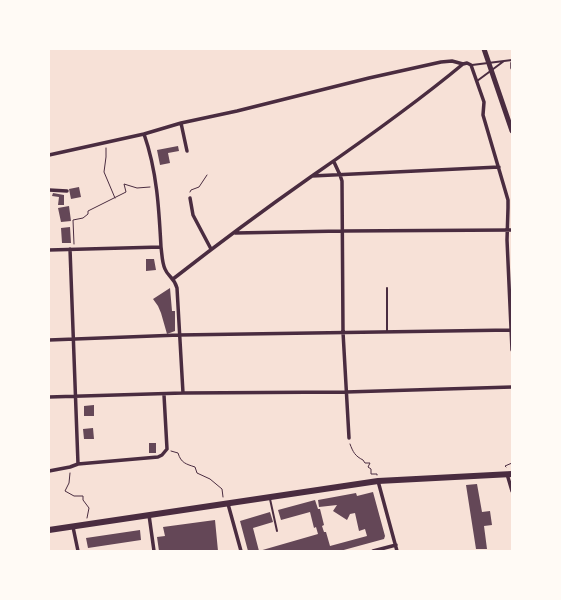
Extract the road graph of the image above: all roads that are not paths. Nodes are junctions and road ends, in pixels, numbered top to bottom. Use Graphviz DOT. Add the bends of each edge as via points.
graph roads {
  1 [pos="484,49"];
  2 [pos="512,60"];
  3 [pos="504,61"];
  4 [pos="463,64"];
  5 [pos="471,65"];
  6 [pos="476,81"];
  7 [pos="181,123"];
  8 [pos="512,131"];
  9 [pos="144,134"];
  10 [pos="187,151"];
  11 [pos="49,155"];
  12 [pos="334,162"];
  13 [pos="498,167"];
  14 [pos="340,175"];
  15 [pos="312,176"];
  16 [pos="49,190"];
  17 [pos="67,191"];
  18 [pos="190,198"];
  19 [pos="506,230"];
  20 [pos="512,230"];
  21 [pos="342,231"];
  22 [pos="234,233"];
  23 [pos="161,247"];
  24 [pos="70,249"];
  25 [pos="49,250"];
  26 [pos="211,250"];
  27 [pos="174,279"];
  28 [pos="387,288"];
  29 [pos="512,330"];
  30 [pos="387,331"];
  31 [pos="343,332"];
  32 [pos="180,335"];
  33 [pos="49,340"];
  34 [pos="73,340"];
  35 [pos="512,350"];
  36 [pos="512,387"];
  37 [pos="346,392"];
  38 [pos="183,393"];
  39 [pos="164,395"];
  40 [pos="49,397"];
  41 [pos="76,397"];
  42 [pos="349,438"];
  43 [pos="78,464"];
  44 [pos="49,471"];
  45 [pos="509,474"];
  46 [pos="378,481"];
  47 [pos="512,491"];
  48 [pos="269,498"];
  49 [pos="228,504"];
  50 [pos="149,515"];
  51 [pos="73,527"];
  52 [pos="49,530"];
  53 [pos="277,530"];
  54 [pos="396,545"];
  55 [pos="78,551"];
  56 [pos="154,551"];
  57 [pos="241,551"];
  58 [pos="373,551"];
  59 [pos="397,551"];
  1 -- 8 [label="main road"];
  2 -- 3 [label="lane"];
  3 -- 5 [label="lane"];
  3 -- 6 [label="lane"];
  4 -- 5 [label="street"];
  4 -- 7 [label="street" via="441,62"];
  4 -- 12 [label="street"];
  5 -- 6 [label="street"];
  6 -- 13 [label="street" via="484,102 483,115"];
  7 -- 9 [label="street"];
  7 -- 10 [label="street"];
  9 -- 11 [label="street"];
  9 -- 23 [label="street" via="156,181"];
  12 -- 14 [label="street"];
  12 -- 15 [label="street"];
  13 -- 14 [label="street"];
  13 -- 19 [label="street" via="508,200"];
  14 -- 15 [label="street"];
  14 -- 21 [label="street"];
  15 -- 22 [label="street"];
  16 -- 17 [label="street"];
  18 -- 26 [label="street" via="193,215"];
  19 -- 20 [label="street"];
  19 -- 21 [label="street"];
  19 -- 29 [label="street"];
  21 -- 22 [label="street"];
  21 -- 31 [label="street"];
  22 -- 26 [label="street"];
  23 -- 24 [label="street"];
  23 -- 27 [label="street" via="164,269"];
  24 -- 25 [label="street"];
  24 -- 34 [label="street"];
  26 -- 27 [label="street"];
  27 -- 32 [label="street" via="177,288"];
  28 -- 30 [label="lane"];
  29 -- 30 [label="street"];
  29 -- 35 [label="street"];
  30 -- 31 [label="street"];
  31 -- 32 [label="street"];
  31 -- 37 [label="street"];
  32 -- 34 [label="street"];
  32 -- 38 [label="street"];
  33 -- 34 [label="street"];
  34 -- 41 [label="street"];
  36 -- 37 [label="street"];
  37 -- 38 [label="street"];
  37 -- 42 [label="street"];
  38 -- 39 [label="street"];
  39 -- 41 [label="street"];
  39 -- 43 [label="street" via="167,449 162,455 158,458"];
  40 -- 41 [label="street"];
  41 -- 43 [label="street"];
  43 -- 44 [label="street"];
  45 -- 46 [label="main road"];
  45 -- 47 [label="street"];
  46 -- 48 [label="main road"];
  46 -- 54 [label="street"];
  48 -- 49 [label="main road"];
  48 -- 53 [label="lane"];
  49 -- 50 [label="main road"];
  49 -- 57 [label="street"];
  50 -- 51 [label="main road"];
  50 -- 56 [label="street"];
  51 -- 52 [label="main road"];
  51 -- 55 [label="street"];
  54 -- 58 [label="street"];
  54 -- 59 [label="street"];
}
